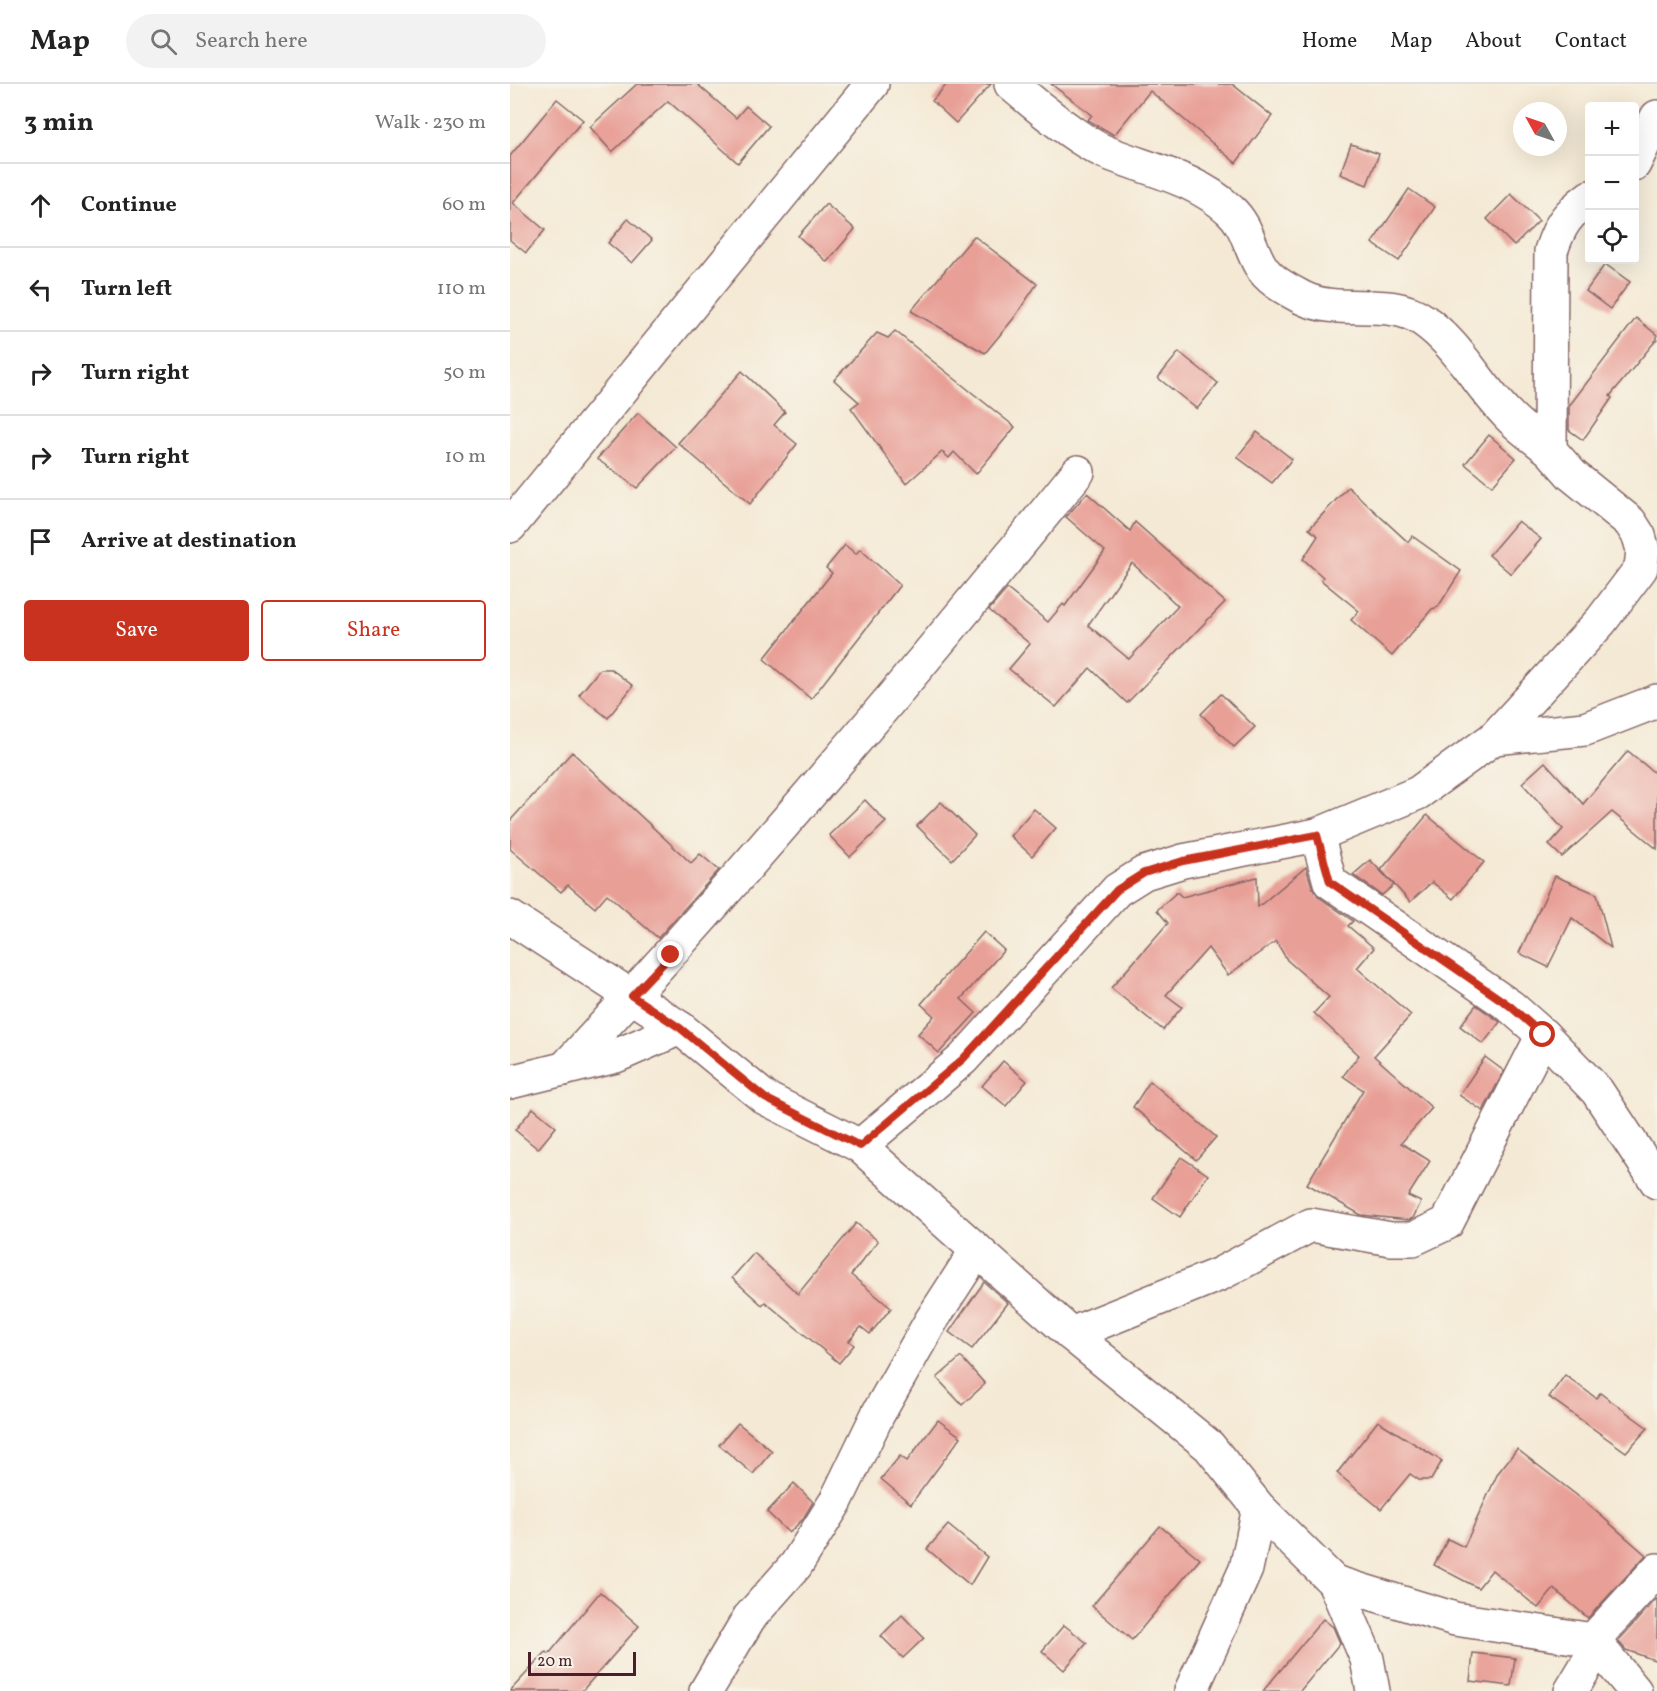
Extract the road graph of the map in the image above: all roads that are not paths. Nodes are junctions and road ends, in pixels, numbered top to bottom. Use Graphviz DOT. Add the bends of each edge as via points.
graph roads {
  1 [pos="872,84"];
  2 [pos="1011,84"];
  3 [pos="1657,117"];
  4 [pos="1639,156"];
  5 [pos="1585,200"];
  6 [pos="1550,450"];
  7 [pos="1078,472"];
  8 [pos="510,526"];
  9 [pos="1644,526"];
  10 [pos="1657,701"];
  11 [pos="1494,738"];
  12 [pos="1317,835"];
  13 [pos="510,916"];
  14 [pos="632,996"];
  15 [pos="680,1028"];
  16 [pos="1543,1035"];
  17 [pos="564,1069"];
  18 [pos="510,1082"];
  19 [pos="860,1146"];
  20 [pos="1657,1182"];
  21 [pos="977,1250"];
  22 [pos="1071,1334"];
  23 [pos="1259,1508"];
  24 [pos="1657,1570"];
  25 [pos="1334,1582"];
  26 [pos="1593,1640"];
  27 [pos="706,1691"];
  28 [pos="1191,1691"];
  29 [pos="1373,1691"];
  30 [pos="1571,1691"];
  31 [pos="1635,1691"];
  1 -- 8 [label="street"];
  2 -- 6 [label="street" via="1100,150 1171,175 1214,196 1245,227 1261,266 1280,285 1306,299 1358,308 1392,308 1423,320 1446,341 1508,416"];
  3 -- 4 [label="street"];
  5 -- 6 [label="street" via="1570,211 1558,229 1551,251"];
  6 -- 9 [label="street" via="1572,474"];
  7 -- 14 [label="street" via="980,594"];
  9 -- 11 [label="street" via="1639,536 1643,550 1641,568 1601,621"];
  10 -- 11 [label="street" via="1585,729"];
  11 -- 12 [label="street" via="1418,793"];
  12 -- 16 [label="street" via="1330,882 1510,1006"];
  12 -- 19 [label="street" via="1183,861 1144,873 1117,890 963,1059"];
  13 -- 14 [label="street"];
  14 -- 15 [label="street"];
  14 -- 17 [label="street"];
  15 -- 17 [label="street" via="616,1056"];
  15 -- 19 [label="street" via="765,1098"];
  16 -- 20 [label="street" via="1597,1091"];
  16 -- 22 [label="street" via="1447,1223 1413,1239 1311,1225 1220,1274"];
  17 -- 18 [label="street"];
  19 -- 21 [label="street"];
  21 -- 22 [label="street"];
  21 -- 27 [label="street" via="878,1414 831,1510 796,1565 749,1618"];
  22 -- 23 [label="street" via="1209,1446"];
  23 -- 25 [label="street"];
  23 -- 28 [label="street" via="1246,1569"];
  24 -- 26 [label="street"];
  25 -- 26 [label="street" via="1455,1619"];
  25 -- 29 [label="street" via="1367,1659"];
  26 -- 30 [label="street" via="1588,1661"];
  26 -- 31 [label="street"];
}
